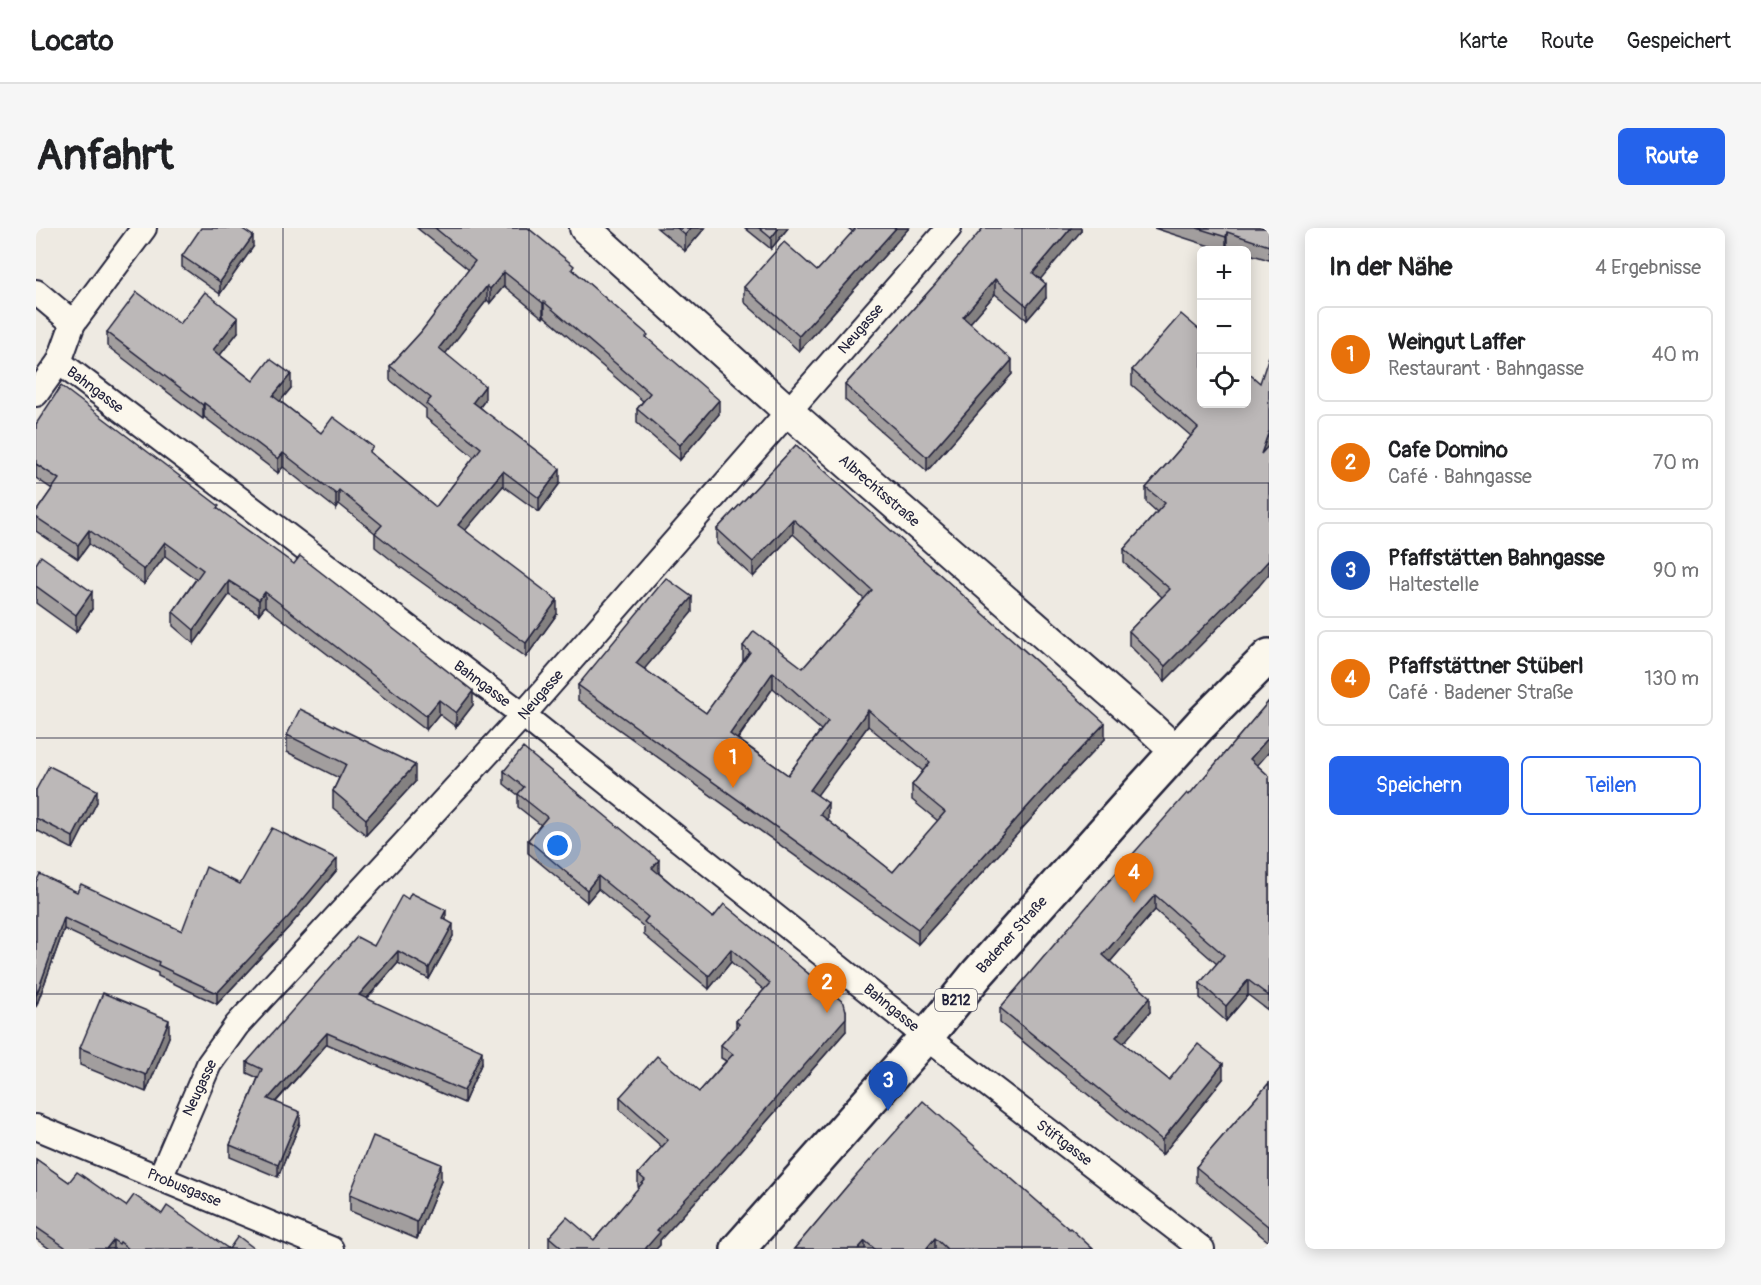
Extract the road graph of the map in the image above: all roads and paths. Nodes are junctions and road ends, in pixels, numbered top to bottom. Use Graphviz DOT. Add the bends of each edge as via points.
graph roads {
  1 [pos="144,228"];
  2 [pos="585,228"];
  3 [pos="949,228"];
  4 [pos="36,292"];
  5 [pos="73,323"];
  6 [pos="59,362"];
  7 [pos="36,394"];
  8 [pos="789,412"];
  9 [pos="1269,656"];
  10 [pos="523,715"];
  11 [pos="1176,751"];
  12 [pos="926,1037"];
  13 [pos="36,1127"];
  14 [pos="160,1178"];
  15 [pos="331,1249"];
  16 [pos="738,1249"];
  17 [pos="1202,1249"];
  1 -- 5 [label="street"];
  2 -- 8 [label="street, Albrechtsstraße"];
  3 -- 8 [label="street, Neugasse"];
  4 -- 5 [label="street"];
  5 -- 6 [label="street"];
  6 -- 7 [label="street"];
  6 -- 10 [label="street, Bahngasse"];
  8 -- 10 [label="street, Neugasse"];
  8 -- 11 [label="street, Albrechtsstraße"];
  9 -- 11 [label="main road, Badener Straße / B212"];
  10 -- 12 [label="street, Bahngasse"];
  10 -- 14 [label="street, Neugasse" via="237,1025 209,1064"];
  11 -- 12 [label="main road, Badener Straße / B212" via="977,974"];
  12 -- 16 [label="main road, Badener Straße / B212"];
  12 -- 17 [label="street, Stiftgasse"];
  13 -- 14 [label="street, Probusgasse"];
  14 -- 15 [label="street, Probusgasse"];
}
